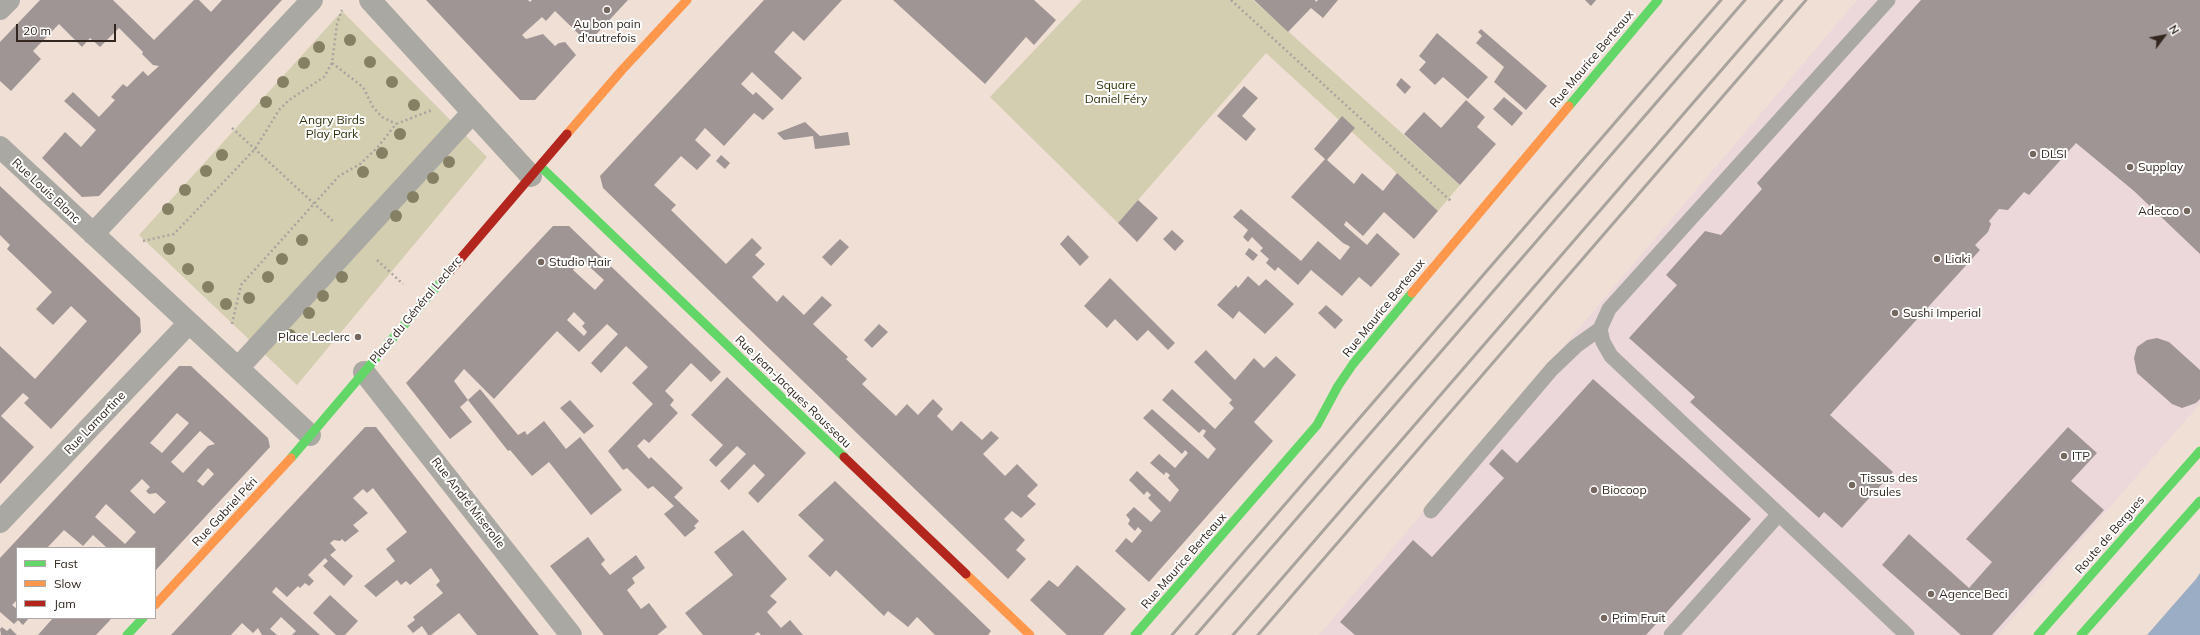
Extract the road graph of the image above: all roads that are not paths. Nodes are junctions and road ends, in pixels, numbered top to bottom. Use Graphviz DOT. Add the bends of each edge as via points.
graph roads {
  1 [pos="9,0"];
  2 [pos="312,0"];
  3 [pos="370,0"];
  4 [pos="687,0"];
  5 [pos="1658,0"];
  6 [pos="1888,0"];
  7 [pos="0,10"];
  8 [pos="466,105"];
  9 [pos="0,147"];
  10 [pos="535,171"];
  11 [pos="93,234"];
  12 [pos="189,323"];
  13 [pos="1600,329"];
  14 [pos="231,361"];
  15 [pos="364,372"];
  16 [pos="310,435"];
  17 [pos="2200,451"];
  18 [pos="2200,501"];
  19 [pos="1431,512"];
  20 [pos="1779,514"];
  21 [pos="0,522"];
  22 [pos="156,604"];
  23 [pos="142,619"];
  24 [pos="127,635"];
  25 [pos="571,635"];
  26 [pos="1030,635"];
  27 [pos="1135,635"];
  28 [pos="1671,635"];
  29 [pos="1907,635"];
  30 [pos="2038,635"];
  31 [pos="2081,635"];
  1 -- 7 [label="street"];
  2 -- 11 [label="street"];
  3 -- 8 [label="street"];
  4 -- 10 [label="street, Place du Général Leclerc" via="622,70"];
  5 -- 27 [label="street, Rue Maurice Berteaux" via="1344,376 1317,425"];
  6 -- 13 [label="lane" via="1609,309"];
  8 -- 10 [label="street"];
  8 -- 14 [label="street" via="355,241"];
  9 -- 11 [label="street, Rue Louis Blanc"];
  10 -- 15 [label="street, Place du Général Leclerc"];
  10 -- 26 [label="street, Rue Jean-Jacques Rousseau"];
  11 -- 12 [label="street"];
  12 -- 14 [label="street"];
  12 -- 21 [label="street, Rue Lamartine"];
  13 -- 19 [label="lane" via="1576,346 1552,369"];
  13 -- 20 [label="lane" via="1602,342 1611,356"];
  14 -- 16 [label="street"];
  15 -- 16 [label="street, Place du Général Leclerc"];
  15 -- 25 [label="street, Rue André Miserolle"];
  16 -- 22 [label="street, Rue Gabriel Péri"];
  17 -- 30 [label="street, Route de Bergues"];
  18 -- 31 [label="street"];
  20 -- 28 [label="lane"];
  20 -- 29 [label="lane"];
  23 -- 24 [label="street"];
}
